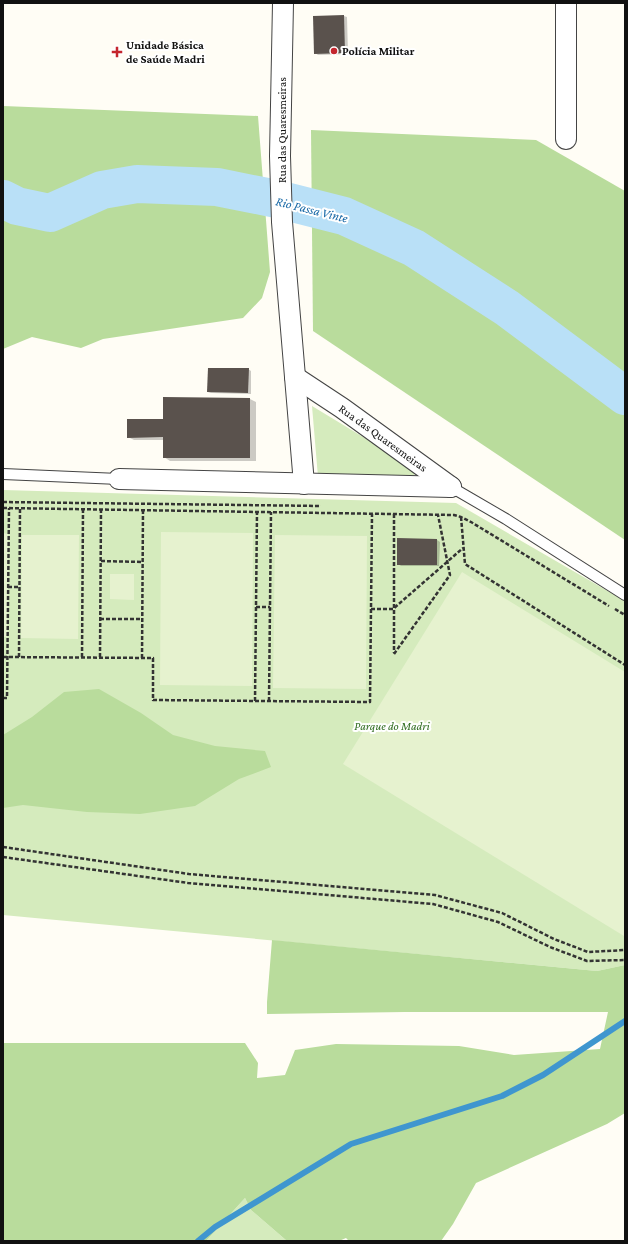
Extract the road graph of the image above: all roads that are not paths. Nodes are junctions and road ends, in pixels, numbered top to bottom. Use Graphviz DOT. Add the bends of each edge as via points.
graph roads {
  1 [pos="284,3"];
  2 [pos="566,3"];
  3 [pos="566,139"];
  4 [pos="296,377"];
  5 [pos="3,474"];
  6 [pos="119,479"];
  7 [pos="304,484"];
  8 [pos="451,487"];
  9 [pos="625,595"];
  1 -- 4 [label="street, Rua das Quaresmeiras" via="280,156 282,222"];
  2 -- 3 [label="street"];
  4 -- 7 [label="street, Rua das Quaresmeiras"];
  4 -- 8 [label="street, Rua das Quaresmeiras"];
  5 -- 6 [label="lane"];
  6 -- 7 [label="street"];
  7 -- 8 [label="street"];
  8 -- 9 [label="lane"];
}
